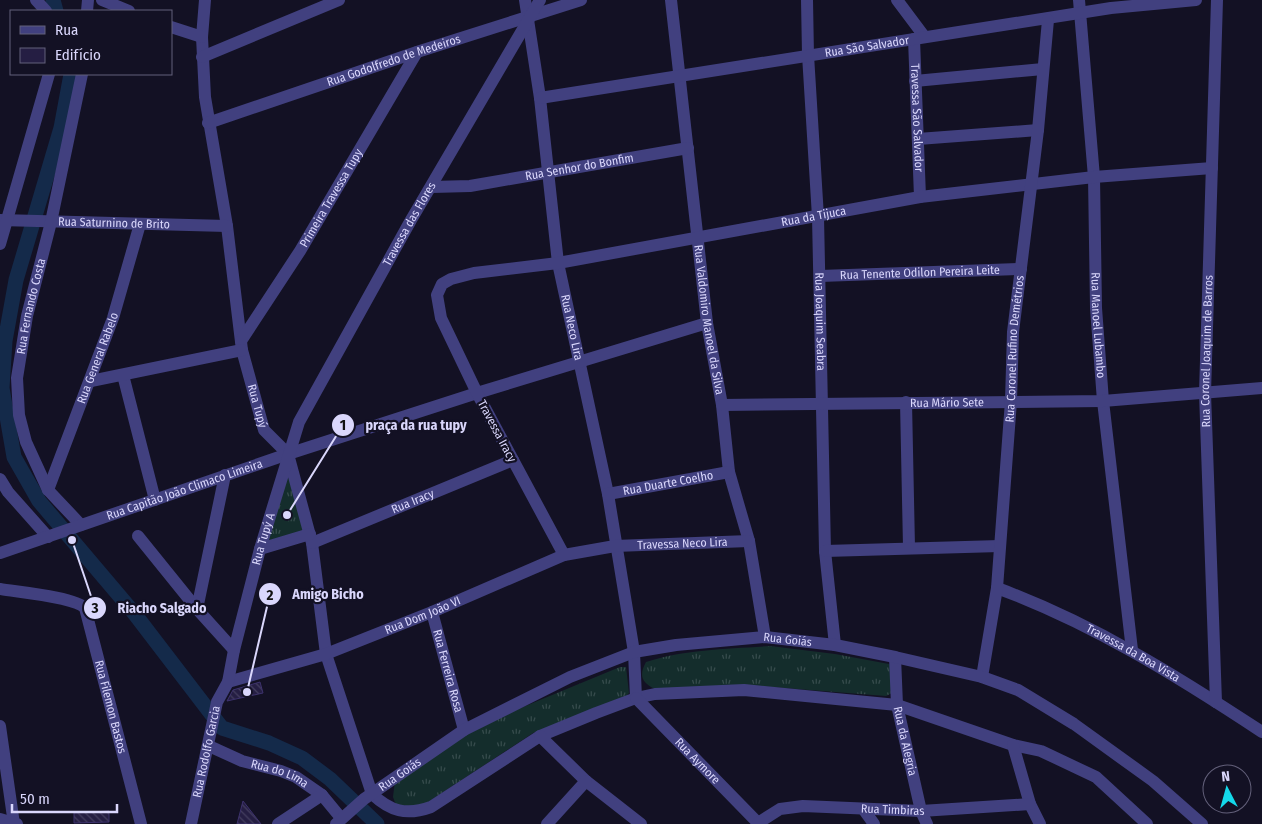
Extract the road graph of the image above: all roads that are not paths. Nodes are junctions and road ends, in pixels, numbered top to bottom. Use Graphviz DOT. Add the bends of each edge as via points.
graph roads {
  1 [pos="36,0"];
  2 [pos="205,0"];
  3 [pos="339,0"];
  4 [pos="525,0"];
  5 [pos="540,0"];
  6 [pos="581,0"];
  7 [pos="671,0"];
  8 [pos="807,0"];
  9 [pos="897,0"];
  10 [pos="1079,0"];
  11 [pos="1196,0"];
  12 [pos="1217,0"];
  13 [pos="105,1"];
  14 [pos="45,10"];
  15 [pos="127,10"];
  16 [pos="1080,14"];
  17 [pos="528,18"];
  18 [pos="1048,20"];
  19 [pos="172,27"];
  20 [pos="202,37"];
  21 [pos="919,38"];
  22 [pos="417,52"];
  23 [pos="808,55"];
  24 [pos="202,57"];
  25 [pos="1043,69"];
  26 [pos="49,75"];
  27 [pos="82,75"];
  28 [pos="680,76"];
  29 [pos="915,82"];
  30 [pos="540,98"];
  31 [pos="208,123"];
  32 [pos="1038,130"];
  33 [pos="918,139"];
  34 [pos="688,148"];
  35 [pos="1212,168"];
  36 [pos="547,171"];
  37 [pos="1094,177"];
  38 [pos="1031,184"];
  39 [pos="432,187"];
  40 [pos="920,197"];
  41 [pos="818,217"];
  42 [pos="5,221"];
  43 [pos="50,222"];
  44 [pos="140,224"];
  45 [pos="227,226"];
  46 [pos="698,238"];
  47 [pos="0,244"];
  48 [pos="558,263"];
  49 [pos="1021,270"];
  50 [pos="820,276"];
  51 [pos="438,305"];
  52 [pos="708,323"];
  53 [pos="242,345"];
  54 [pos="579,362"];
  55 [pos="123,376"];
  56 [pos="91,381"];
  57 [pos="1262,388"];
  58 [pos="477,393"];
  59 [pos="1205,393"];
  60 [pos="1011,401"];
  61 [pos="1103,401"];
  62 [pos="906,402"];
  63 [pos="822,404"];
  64 [pos="722,405"];
  65 [pos="288,454"];
  66 [pos="513,460"];
  67 [pos="729,472"];
  68 [pos="225,475"];
  69 [pos="0,479"];
  70 [pos="48,490"];
  71 [pos="608,494"];
  72 [pos="155,500"];
  73 [pos="81,526"];
  74 [pos="51,536"];
  75 [pos="138,536"];
  76 [pos="311,538"];
  77 [pos="749,541"];
  78 [pos="615,546"];
  79 [pos="1000,546"];
  80 [pos="909,548"];
  81 [pos="260,549"];
  82 [pos="825,551"];
  83 [pos="0,553"];
  84 [pos="564,554"];
  85 [pos="997,588"];
  86 [pos="0,589"];
  87 [pos="197,609"];
  88 [pos="432,612"];
  89 [pos="765,637"];
  90 [pos="835,645"];
  91 [pos="234,650"];
  92 [pos="1132,650"];
  93 [pos="634,652"];
  94 [pos="326,654"];
  95 [pos="895,657"];
  96 [pos="982,678"];
  97 [pos="228,682"];
  98 [pos="636,698"];
  99 [pos="1216,702"];
  100 [pos="897,704"];
  101 [pos="0,726"];
  102 [pos="464,730"];
  103 [pos="1262,732"];
  104 [pos="540,736"];
  105 [pos="1013,745"];
  106 [pos="209,746"];
  107 [pos="586,781"];
  108 [pos="322,795"];
  109 [pos="368,796"];
  110 [pos="1030,804"];
  111 [pos="864,810"];
  112 [pos="920,811"];
  113 [pos="342,817"];
  114 [pos="0,819"];
  115 [pos="15,824"];
  116 [pos="141,824"];
  117 [pos="191,824"];
  118 [pos="278,824"];
  119 [pos="547,824"];
  120 [pos="641,824"];
  121 [pos="758,824"];
  122 [pos="874,824"];
  123 [pos="927,824"];
  124 [pos="1040,824"];
  125 [pos="1147,824"];
  126 [pos="1202,824"];
  1 -- 14 [label="street"];
  2 -- 20 [label="street, Rua Tupý"];
  3 -- 24 [label="street"];
  4 -- 17 [label="street, Rua Neco Lira"];
  5 -- 17 [label="street, Travessa das Flores"];
  6 -- 17 [label="street, Rua Godolfredo de Medeiros"];
  7 -- 28 [label="street, Rua Valdomiro Manoel da Silva"];
  8 -- 23 [label="street, Rua Joaquim Seabra"];
  9 -- 21 [label="street"];
  10 -- 16 [label="street, Rua Manoel Lubambo"];
  11 -- 16 [label="street, Rua São Salvador"];
  12 -- 35 [label="street, Rua Coronel Joaquim de Barros"];
  13 -- 15 [label="street"];
  16 -- 18 [label="street, Rua São Salvador"];
  16 -- 37 [label="street, Rua Manoel Lubambo"];
  17 -- 22 [label="street, Rua Godolfredo de Medeiros"];
  17 -- 30 [label="street, Rua Neco Lira"];
  17 -- 39 [label="street, Travessa das Flores"];
  18 -- 21 [label="street, Rua São Salvador"];
  18 -- 25 [label="street, Rua Coronel Rufino Demétrios"];
  19 -- 20 [label="street"];
  20 -- 24 [label="street, Rua Tupý"];
  21 -- 23 [label="street, Rua São Salvador"];
  21 -- 29 [label="street, Travessa São Salvador"];
  22 -- 31 [label="street, Rua Godolfredo de Medeiros"];
  22 -- 53 [label="street, Primeira Travessa Tupy"];
  23 -- 28 [label="street, Rua São Salvador"];
  23 -- 41 [label="street, Rua Joaquim Seabra"];
  24 -- 31 [label="street, Rua Tupý"];
  25 -- 29 [label="street"];
  25 -- 32 [label="street, Rua Coronel Rufino Demétrios"];
  26 -- 42 [label="street"];
  27 -- 43 [label="street, Rua Fernando Costa"];
  28 -- 30 [label="street, Rua São Salvador"];
  28 -- 34 [label="street, Rua Valdomiro Manoel da Silva"];
  29 -- 33 [label="street, Travessa São Salvador"];
  30 -- 36 [label="street, Rua Neco Lira"];
  31 -- 45 [label="street, Rua Tupý"];
  32 -- 33 [label="street"];
  32 -- 38 [label="street, Rua Coronel Rufino Demétrios"];
  33 -- 40 [label="street, Travessa São Salvador"];
  34 -- 36 [label="street, Rua Senhor do Bonfim"];
  34 -- 46 [label="street, Rua Valdomiro Manoel da Silva"];
  35 -- 37 [label="street, Rua da Tijuca"];
  35 -- 59 [label="street, Rua Coronel Joaquim de Barros"];
  36 -- 39 [label="street, Rua Senhor do Bonfim" via="470,186"];
  36 -- 48 [label="street, Rua Neco Lira"];
  37 -- 38 [label="street, Rua da Tijuca"];
  37 -- 61 [label="street, Rua Manoel Lubambo" via="1096,308"];
  38 -- 40 [label="street, Rua da Tijuca"];
  38 -- 49 [label="street, Rua Coronel Rufino Demétrios"];
  39 -- 65 [label="street, Travessa das Flores" via="299,422"];
  40 -- 41 [label="street, Rua da Tijuca"];
  41 -- 46 [label="street, Rua da Tijuca"];
  41 -- 50 [label="street, Rua Joaquim Seabra"];
  42 -- 43 [label="street, Rua Saturnino de Brito"];
  42 -- 47 [label="street"];
  43 -- 44 [label="street, Rua Saturnino de Brito"];
  43 -- 70 [label="street, Rua Fernando Costa" via="27,316 17,378 19,415 26,442"];
  44 -- 45 [label="street, Rua Saturnino de Brito"];
  44 -- 56 [label="street, Rua General Rabelo"];
  45 -- 53 [label="street, Rua Tupý"];
  46 -- 48 [label="street, Rua da Tijuca"];
  46 -- 52 [label="street, Rua Valdomiro Manoel da Silva"];
  48 -- 51 [label="street, Rua da Tijuca" via="474,273 451,279 442,284 437,295"];
  48 -- 54 [label="street, Rua Neco Lira"];
  49 -- 50 [label="street, Rua Tenente Odilon Pereira Leite"];
  49 -- 60 [label="street, Rua Coronel Rufino Demétrios" via="1013,332"];
  50 -- 63 [label="street, Rua Joaquim Seabra"];
  51 -- 58 [label="street, Travessa Iracy" via="441,318"];
  52 -- 54 [label="street, Rua Capitão João Climaco Limeira"];
  52 -- 64 [label="street, Rua Valdomiro Manoel da Silva"];
  53 -- 55 [label="street"];
  53 -- 65 [label="street, Rua Tupý" via="264,430"];
  54 -- 58 [label="street, Rua Capitão João Climaco Limeira"];
  54 -- 71 [label="street, Rua Neco Lira"];
  55 -- 56 [label="street"];
  55 -- 72 [label="street"];
  56 -- 70 [label="street, Rua General Rabelo"];
  57 -- 59 [label="street, Rua Mário Sete"];
  58 -- 65 [label="street, Rua Capitão João Climaco Limeira"];
  58 -- 66 [label="street, Travessa Iracy"];
  59 -- 61 [label="street, Rua Mário Sete"];
  59 -- 99 [label="street, Rua Coronel Joaquim de Barros"];
  60 -- 61 [label="street, Rua Mário Sete"];
  60 -- 62 [label="street, Rua Mário Sete"];
  60 -- 79 [label="street, Rua Coronel Rufino Demétrios"];
  61 -- 92 [label="street, Rua Manoel Lubambo"];
  62 -- 63 [label="street, Rua Mário Sete"];
  62 -- 80 [label="street"];
  63 -- 64 [label="street, Rua Mário Sete"];
  63 -- 82 [label="street, Rua Joaquim Seabra"];
  64 -- 67 [label="street, Rua Valdomiro Manoel da Silva"];
  65 -- 68 [label="street, Rua Capitão João Climaco Limeira"];
  65 -- 76 [label="street, Rua Tupý"];
  65 -- 81 [label="street, Rua Tupý A"];
  66 -- 76 [label="street, Rua Iracy"];
  66 -- 84 [label="street, Travessa Iracy"];
  67 -- 71 [label="street, Rua Duarte Coelho"];
  67 -- 77 [label="street, Rua Valdomiro Manoel da Silva"];
  68 -- 72 [label="street, Rua Capitão João Climaco Limeira"];
  68 -- 87 [label="street"];
  69 -- 74 [label="street" via="8,492"];
  70 -- 73 [label="street, Rua Fernando Costa"];
  71 -- 78 [label="street, Rua Neco Lira"];
  72 -- 73 [label="street, Rua Capitão João Climaco Limeira"];
  73 -- 74 [label="street, Rua Capitão João Climaco Limeira"];
  74 -- 83 [label="street, Rua Capitão João Climaco Limeira"];
  75 -- 87 [label="street"];
  76 -- 81 [label="street, Rua Iracy"];
  76 -- 94 [label="street, Rua Tupý"];
  77 -- 78 [label="street, Travessa Neco Lira"];
  77 -- 89 [label="street, Rua Valdomiro Manoel da Silva"];
  78 -- 84 [label="street, Rua Dom João VI"];
  78 -- 93 [label="street, Rua Neco Lira"];
  79 -- 80 [label="street"];
  79 -- 85 [label="street, Rua Coronel Rufino Demétrios"];
  80 -- 82 [label="street"];
  81 -- 91 [label="street, Rua Tupý A"];
  82 -- 90 [label="street, Rua Joaquim Seabra"];
  84 -- 88 [label="street, Rua Dom João VI"];
  85 -- 92 [label="street, Travessa da Boa Vista" via="1043,605"];
  85 -- 96 [label="street, Rua Coronel Rufino Demétrios"];
  86 -- 116 [label="street, Rua Filemon Bastos" via="80,603 88,617"];
  87 -- 91 [label="street"];
  88 -- 94 [label="street, Rua Dom João VI"];
  88 -- 102 [label="street, Rua Ferreira Rosa"];
  89 -- 90 [label="street, Rua Goiás"];
  89 -- 93 [label="street, Rua Goiás"];
  90 -- 95 [label="street, Rua Goiás"];
  91 -- 97 [label="street, Rua Tupý A"];
  92 -- 99 [label="street, Travessa da Boa Vista"];
  93 -- 98 [label="street, Rua Neco Lira"];
  93 -- 102 [label="street, Rua Goiás" via="570,677"];
  94 -- 97 [label="street, Rua Dom João VI"];
  94 -- 109 [label="street, Rua Tupý"];
  95 -- 96 [label="street, Rua Goiás"];
  95 -- 100 [label="street, Rua da Alegria"];
  96 -- 126 [label="street, Rua Goiás" via="1018,690 1074,724 1153,781"];
  97 -- 106 [label="street, Rua Rodolfo Garcia" via="217,702"];
  98 -- 100 [label="street" via="655,694 744,690"];
  98 -- 104 [label="street"];
  98 -- 121 [label="street, Rua Aymore"];
  99 -- 103 [label="street, Travessa da Boa Vista"];
  100 -- 105 [label="street"];
  100 -- 112 [label="street, Rua da Alegria"];
  101 -- 115 [label="street"];
  102 -- 109 [label="street, Rua Goiás"];
  104 -- 107 [label="street"];
  104 -- 109 [label="street" via="431,807 416,813 385,806"];
  105 -- 110 [label="street"];
  105 -- 125 [label="street" via="1041,751 1096,777"];
  106 -- 108 [label="street, Rua do Lima" via="242,761 288,774"];
  106 -- 117 [label="street, Rua Rodolfo Garcia"];
  107 -- 119 [label="street"];
  107 -- 120 [label="street"];
  108 -- 113 [label="street, Rua do Lima"];
  108 -- 118 [label="street"];
  109 -- 113 [label="street, Rua Goiás"];
  110 -- 112 [label="street, Rua Timbiras"];
  110 -- 124 [label="street"];
  111 -- 112 [label="street, Rua Timbiras"];
  111 -- 121 [label="street, Rua Timbiras" via="803,806 780,809"];
  111 -- 122 [label="street"];
  112 -- 123 [label="street, Rua da Alegria"];
  114 -- 115 [label="street"];
}
